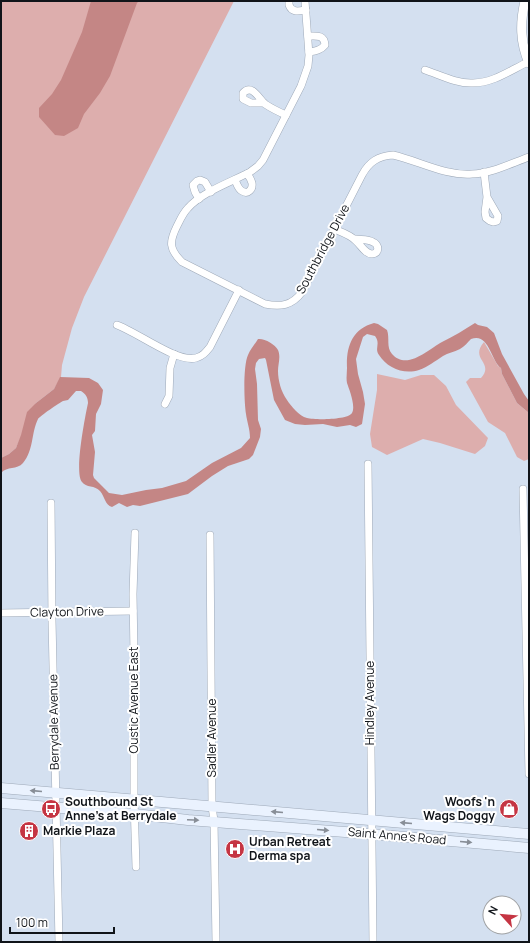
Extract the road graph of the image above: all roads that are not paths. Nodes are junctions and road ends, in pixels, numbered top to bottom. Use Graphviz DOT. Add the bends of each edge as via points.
graph roads {
  1 [pos="290,1"];
  2 [pos="305,1"];
  3 [pos="524,1"];
  4 [pos="306,10"];
  5 [pos="308,36"];
  6 [pos="309,52"];
  7 [pos="529,62"];
  8 [pos="425,70"];
  9 [pos="264,103"];
  10 [pos="286,115"];
  11 [pos="529,157"];
  12 [pos="484,172"];
  13 [pos="247,174"];
  14 [pos="235,180"];
  15 [pos="211,192"];
  16 [pos="487,197"];
  17 [pos="199,199"];
  18 [pos="334,228"];
  19 [pos="355,239"];
  20 [pos="239,290"];
  21 [pos="117,325"];
  22 [pos="174,354"];
  23 [pos="165,404"];
  24 [pos="368,464"];
  25 [pos="523,489"];
  26 [pos="51,503"];
  27 [pos="526,524"];
  28 [pos="134,533"];
  29 [pos="210,535"];
  30 [pos="52,611"];
  31 [pos="133,611"];
  32 [pos="1,613"];
  33 [pos="529,774"];
  34 [pos="1,788"];
  35 [pos="56,793"];
  36 [pos="134,800"];
  37 [pos="1,803"];
  38 [pos="212,806"];
  39 [pos="57,808"];
  40 [pos="134,814"];
  41 [pos="371,820"];
  42 [pos="214,821"];
  43 [pos="371,834"];
  44 [pos="529,834"];
  45 [pos="529,848"];
  46 [pos="136,867"];
  47 [pos="60,942"];
  48 [pos="216,942"];
  49 [pos="373,942"];
  1 -- 4 [label="street" via="292,10"];
  2 -- 4 [label="street, Southbridge Drive"];
  3 -- 7 [label="street" via="521,31 522,43"];
  4 -- 5 [label="street, Southbridge Drive"];
  5 -- 6 [label="street, Southbridge Drive"];
  5 -- 6 [label="street" via="318,35 325,40 322,48"];
  6 -- 10 [label="street, Southbridge Drive" via="305,76"];
  7 -- 8 [label="street" via="487,81 473,83"];
  9 -- 10 [label="street"];
  10 -- 13 [label="street, Southbridge Drive" via="263,160"];
  11 -- 12 [label="street, Southbridge Drive"];
  12 -- 16 [label="street"];
  12 -- 18 [label="street, Southbridge Drive" via="472,174 444,171 394,155 386,155 367,166"];
  13 -- 14 [label="street, Southbridge Drive"];
  13 -- 14 [label="street" via="252,184 248,192 240,190"];
  14 -- 15 [label="street, Southbridge Drive"];
  15 -- 17 [label="street, Southbridge Drive"];
  15 -- 17 [label="street" via="205,182 197,181 193,188"];
  17 -- 20 [label="street, Southbridge Drive" via="188,208 172,236 171,245 174,253 182,262"];
  18 -- 19 [label="street"];
  18 -- 20 [label="street, Southbridge Drive" via="302,292 292,302 277,306 265,304"];
  20 -- 22 [label="street" via="205,353 196,358 179,357"];
  21 -- 22 [label="street"];
  22 -- 23 [label="street" via="170,368 169,396"];
  24 -- 41 [label="street, Hindley Avenue"];
  25 -- 27 [label="street"];
  26 -- 30 [label="street, Berrydale Avenue"];
  27 -- 33 [label="street"];
  28 -- 31 [label="street, Oustic Avenue East"];
  29 -- 38 [label="street, Sadler Avenue"];
  30 -- 31 [label="street, Clayton Drive"];
  30 -- 32 [label="street, Clayton Drive"];
  30 -- 35 [label="street, Berrydale Avenue"];
  31 -- 36 [label="street, Oustic Avenue East"];
  35 -- 34 [label="main road, Saint Anne's Road, one-way"];
  35 -- 36 [label="main road, Saint Anne's Road"];
  35 -- 39 [label="street, Berrydale Avenue"];
  36 -- 38 [label="main road, Saint Anne's Road"];
  36 -- 40 [label="street, Oustic Avenue East"];
  37 -- 39 [label="main road, Saint Anne's Road"];
  41 -- 38 [label="main road, Saint Anne's Road, one-way"];
  38 -- 42 [label="street, Sadler Avenue"];
  39 -- 40 [label="main road, Saint Anne's Road"];
  39 -- 47 [label="street, Berrydale Avenue"];
  40 -- 42 [label="main road, Saint Anne's Road, one-way"];
  40 -- 46 [label="street, Oustic Avenue East"];
  41 -- 43 [label="street, Hindley Avenue"];
  44 -- 41 [label="main road, Saint Anne's Road, one-way"];
  42 -- 43 [label="main road, Saint Anne's Road, one-way"];
  42 -- 48 [label="street, Sadler Avenue"];
  43 -- 45 [label="main road, Saint Anne's Road, one-way"];
  43 -- 49 [label="street, Hindley Avenue"];
}
